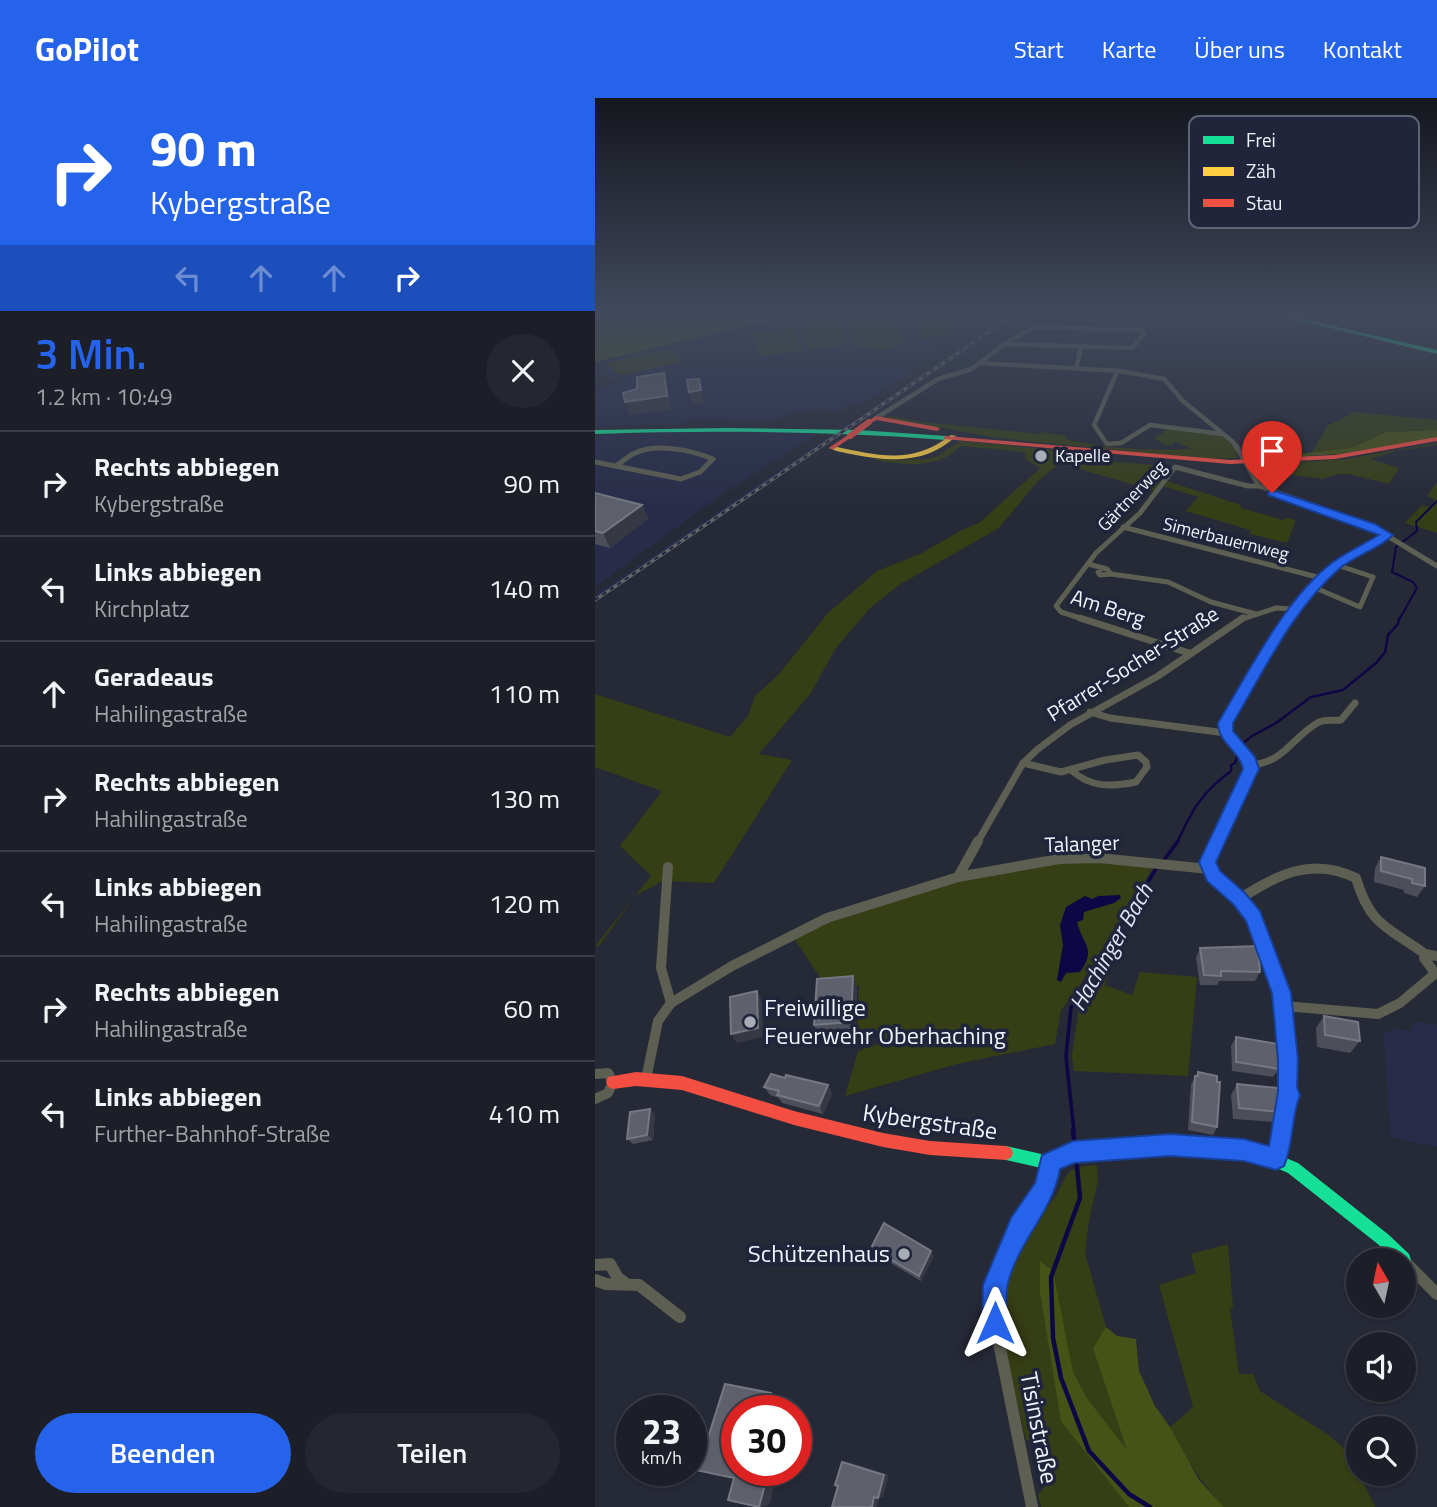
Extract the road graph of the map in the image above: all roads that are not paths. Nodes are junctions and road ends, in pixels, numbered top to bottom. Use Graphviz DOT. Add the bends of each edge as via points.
graph roads {
  1 [pos="935,381"];
  2 [pos="1114,381"];
  3 [pos="1165,381"];
  4 [pos="873,420"];
  5 [pos="595,432"];
  6 [pos="927,434"];
  7 [pos="1224,434"];
  8 [pos="953,436"];
  9 [pos="1437,439"];
  10 [pos="989,440"];
  11 [pos="944,448"];
  12 [pos="595,462"];
  13 [pos="1245,462"];
  14 [pos="616,466"];
  15 [pos="1259,486"];
  16 [pos="1123,527"];
  17 [pos="1387,535"];
  18 [pos="1088,564"];
  19 [pos="1337,565"];
  20 [pos="1437,566"];
  21 [pos="1321,578"];
  22 [pos="1313,587"];
  23 [pos="1056,609"];
  24 [pos="1295,609"];
  25 [pos="1256,614"];
  26 [pos="1189,653"];
  27 [pos="1355,703"];
  28 [pos="1090,712"];
  29 [pos="1226,733"];
  30 [pos="1023,763"];
  31 [pos="1251,765"];
  32 [pos="1071,770"];
  33 [pos="668,867"];
  34 [pos="1209,869"];
  35 [pos="958,877"];
  36 [pos="1239,899"];
  37 [pos="1426,954"];
  38 [pos="1437,956"];
  39 [pos="1436,972"];
  40 [pos="671,1003"];
  41 [pos="1284,1006"];
  42 [pos="595,1074"];
  43 [pos="646,1079"];
  44 [pos="614,1082"];
  45 [pos="595,1099"];
  46 [pos="1276,1158"];
  47 [pos="1050,1163"];
  48 [pos="1390,1248"];
  49 [pos="595,1265"];
  50 [pos="1416,1273"];
  51 [pos="595,1280"];
  52 [pos="624,1282"];
  53 [pos="1437,1294"];
  54 [pos="680,1317"];
  55 [pos="1032,1507"];
  1 -- 4 [label="street"];
  2 -- 7 [label="street" via="1094,425 1103,441 1111,445 1150,425"];
  3 -- 7 [label="street" via="1182,401"];
  4 -- 10 [label="main road"];
  4 -- 11 [label="main road, bridge" via="832,448 911,459"];
  5 -- 6 [label="main road" via="758,427"];
  6 -- 8 [label="main road"];
  6 -- 11 [label="main road" via="942,441"];
  7 -- 13 [label="street"];
  8 -- 10 [label="main road"];
  8 -- 11 [label="main road"];
  9 -- 13 [label="main road" via="1335,457"];
  10 -- 13 [label="main road"];
  12 -- 14 [label="street"];
  13 -- 15 [label="street"];
  14 -- 14 [label="street" via="681,479 701,471 713,459 649,450 632,454"];
  15 -- 16 [label="street, Gärtnerweg" via="1175,467"];
  15 -- 17 [label="street"];
  16 -- 18 [label="street, Gärtnerweg"];
  16 -- 21 [label="street, Simerbauernweg"];
  17 -- 19 [label="street"];
  17 -- 20 [label="street"];
  18 -- 23 [label="street, Gärtnerweg"];
  18 -- 25 [label="street" via="1101,569 1102,576 1168,582 1211,603"];
  19 -- 21 [label="street"];
  19 -- 22 [label="street" via="1373,578 1360,607"];
  21 -- 22 [label="street"];
  22 -- 24 [label="street"];
  23 -- 26 [label="street, Am Berg"];
  24 -- 25 [label="street, Pfarrer-Socher-Straße"];
  24 -- 29 [label="street" via="1229,715"];
  25 -- 26 [label="street, Pfarrer-Socher-Straße" via="1217,631"];
  26 -- 28 [label="street, Pfarrer-Socher-Straße" via="1153,679"];
  27 -- 31 [label="street" via="1341,720 1319,722 1289,751"];
  28 -- 29 [label="street"];
  28 -- 30 [label="street, Pfarrer-Socher-Straße"];
  29 -- 31 [label="street"];
  30 -- 32 [label="street"];
  30 -- 35 [label="street, Pfarrer-Socher-Straße"];
  31 -- 34 [label="street" via="1209,856"];
  32 -- 32 [label="street" via="1080,780 1103,787 1136,782 1147,768 1141,757 1133,755"];
  33 -- 40 [label="street" via="661,968"];
  34 -- 35 [label="street, Talanger" via="1073,858"];
  34 -- 36 [label="street"];
  35 -- 40 [label="street" via="827,918"];
  36 -- 37 [label="street" via="1294,871 1325,866 1343,870 1356,878 1361,903 1375,923"];
  36 -- 41 [label="street" via="1254,917"];
  37 -- 38 [label="street"];
  37 -- 39 [label="street" via="1426,963"];
  39 -- 41 [label="street" via="1378,1014"];
  40 -- 43 [label="street" via="658,1021"];
  41 -- 46 [label="street" via="1288,1060 1282,1140"];
  42 -- 44 [label="street, Kybergstraße" via="608,1073"];
  43 -- 44 [label="main road, Kybergstraße"];
  43 -- 47 [label="main road, Kybergstraße" via="702,1087 794,1118 878,1139 1033,1157"];
  44 -- 45 [label="street" via="608,1093"];
  46 -- 47 [label="main road" via="1244,1150 1170,1145 1076,1152"];
  46 -- 48 [label="main road" via="1354,1215"];
  47 -- 55 [label="street, Tisinstraße" via="1046,1187 1019,1227 994,1297 995,1323"];
  49 -- 52 [label="street" via="610,1264"];
  50 -- 53 [label="street"];
  51 -- 52 [label="street" via="610,1285"];
  52 -- 54 [label="street" via="640,1285"];
}
